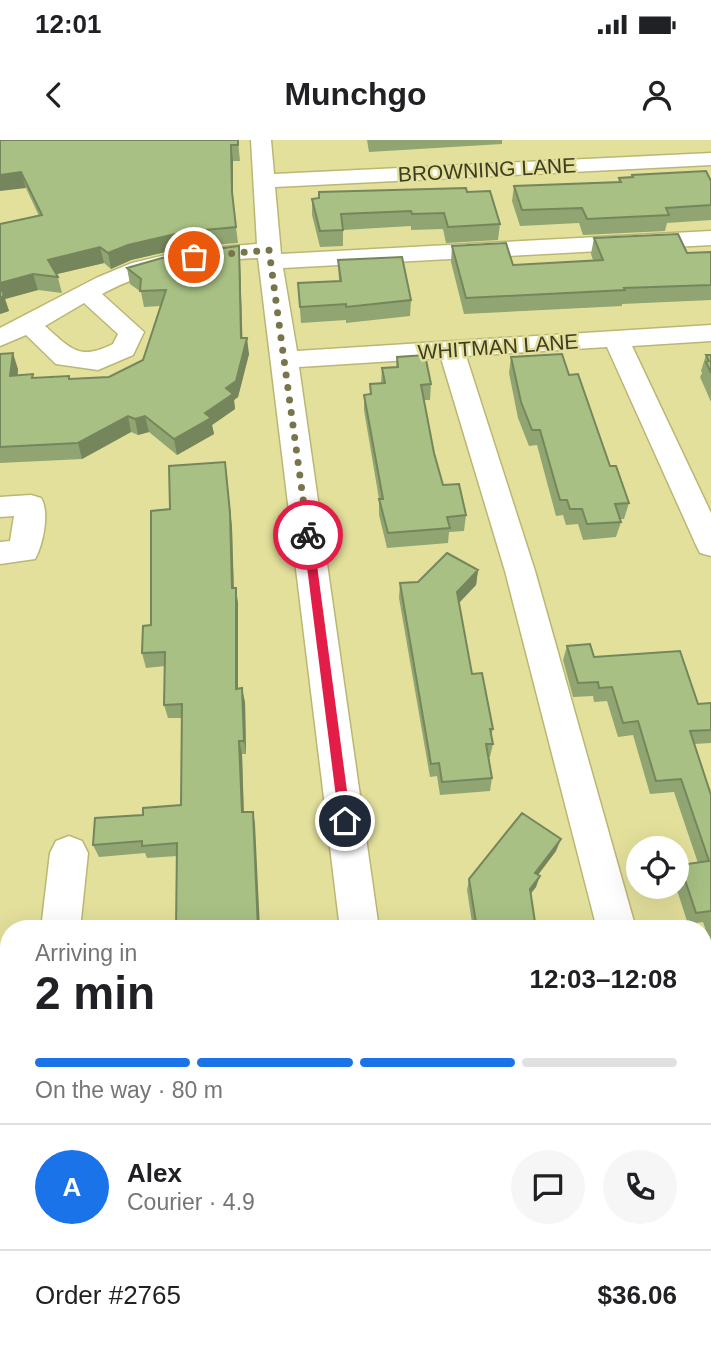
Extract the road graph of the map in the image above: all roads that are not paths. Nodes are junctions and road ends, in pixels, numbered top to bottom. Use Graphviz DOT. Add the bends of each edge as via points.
graph roads {
  1 [pos="261,140"];
  2 [pos="711,159"];
  3 [pos="263,181"];
  4 [pos="711,238"];
  5 [pos="269,256"];
  6 [pos="87,293"];
  7 [pos="30,325"];
  8 [pos="711,333"];
  9 [pos="0,338"];
  10 [pos="616,339"];
  11 [pos="451,349"];
  12 [pos="285,360"];
  13 [pos="0,507"];
  14 [pos="711,545"];
  15 [pos="0,553"];
  16 [pos="69,853"];
  17 [pos="61,920"];
  18 [pos="358,920"];
  19 [pos="615,920"];
  1 -- 3 [label="street"];
  2 -- 3 [label="street, BROWNING LANE"];
  3 -- 5 [label="street"];
  4 -- 5 [label="street"];
  5 -- 6 [label="street" via="174,259 139,268"];
  5 -- 12 [label="street"];
  6 -- 7 [label="street"];
  6 -- 7 [label="street" via="131,332 124,349 98,362 65,358"];
  7 -- 9 [label="street"];
  8 -- 10 [label="street, WHITMAN LANE"];
  10 -- 11 [label="street, WHITMAN LANE"];
  10 -- 14 [label="street"];
  11 -- 12 [label="street, WHITMAN LANE"];
  11 -- 19 [label="street" via="520,571"];
  12 -- 18 [label="street"];
  13 -- 15 [label="street" via="31,505 24,551"];
  16 -- 17 [label="street"];
}
